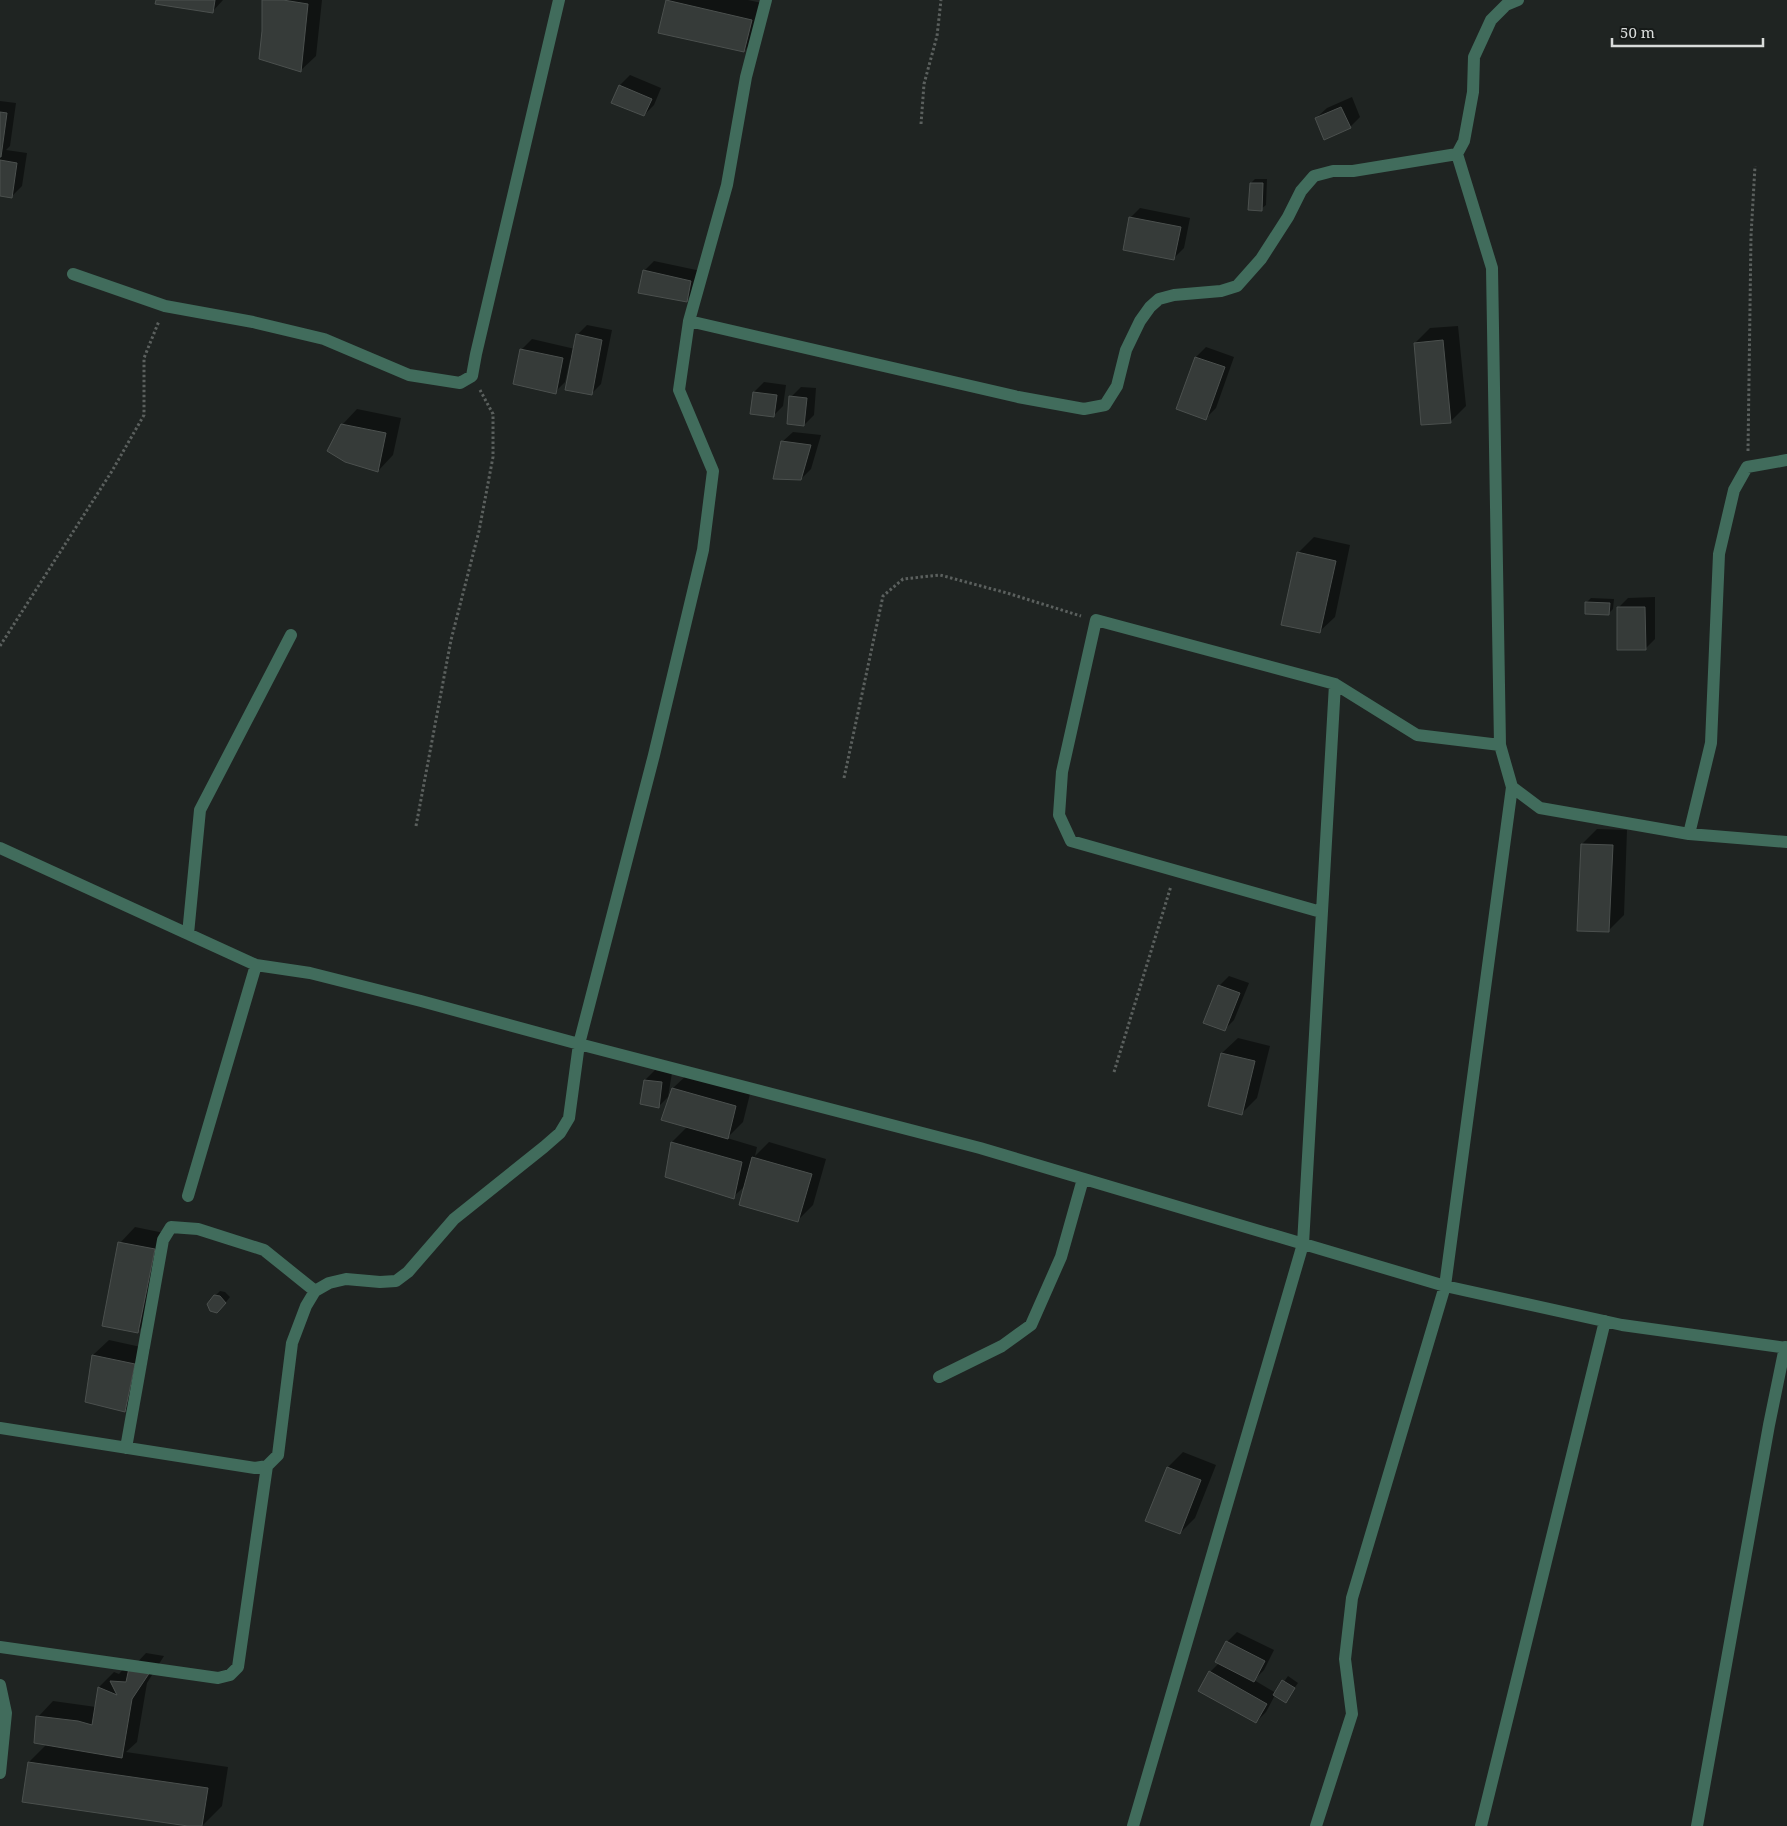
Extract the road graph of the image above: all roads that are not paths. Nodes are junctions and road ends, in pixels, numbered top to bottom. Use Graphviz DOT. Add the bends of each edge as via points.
graph roads {
  1 [pos="559,0"];
  2 [pos="766,0"];
  3 [pos="1518,0"];
  4 [pos="1457,154"];
  5 [pos="73,274"];
  6 [pos="690,321"];
  7 [pos="1787,460"];
  8 [pos="291,635"];
  9 [pos="1335,684"];
  10 [pos="1500,746"];
  11 [pos="1512,787"];
  12 [pos="1690,834"];
  13 [pos="1787,842"];
  14 [pos="0,848"];
  15 [pos="1321,912"];
  16 [pos="188,934"];
  17 [pos="256,965"];
  18 [pos="579,1044"];
  19 [pos="1083,1179"];
  20 [pos="188,1196"];
  21 [pos="1303,1244"];
  22 [pos="1445,1286"];
  23 [pos="315,1291"];
  24 [pos="1605,1321"];
  25 [pos="1786,1347"];
  26 [pos="939,1378"];
  27 [pos="0,1428"];
  28 [pos="126,1448"];
  29 [pos="267,1466"];
  30 [pos="0,1647"];
  31 [pos="0,1686"];
  32 [pos="0,1773"];
  33 [pos="1133,1826"];
  34 [pos="1316,1826"];
  35 [pos="1481,1826"];
  36 [pos="1697,1826"];
  1 -- 5 [label="street" via="472,376 460,383 409,376 324,339 165,306"];
  2 -- 6 [label="street" via="746,77 727,185"];
  3 -- 4 [label="street" via="1506,5 1491,20 1474,57 1473,92 1464,141"];
  4 -- 6 [label="street" via="1314,176 1301,190 1261,259 1237,286 1159,299 1150,307 1126,350 1117,386 1105,405 1084,409 1018,397"];
  4 -- 10 [label="street" via="1492,268"];
  6 -- 18 [label="street" via="679,390 713,471 703,550"];
  7 -- 12 [label="street" via="1747,467 1734,490 1719,554 1711,743"];
  8 -- 16 [label="street" via="200,810"];
  9 -- 10 [label="street" via="1417,735"];
  9 -- 15 [label="street"];
  9 -- 15 [label="street" via="1096,620 1062,772 1059,815 1072,841"];
  10 -- 11 [label="street"];
  11 -- 12 [label="street" via="1540,808"];
  11 -- 22 [label="street"];
  12 -- 13 [label="street"];
  14 -- 16 [label="street"];
  15 -- 21 [label="street"];
  16 -- 17 [label="street"];
  17 -- 18 [label="street" via="319,976"];
  17 -- 20 [label="street"];
  18 -- 19 [label="street" via="980,1148"];
  18 -- 23 [label="street" via="569,1118 560,1133 454,1218 408,1272 396,1281 346,1280 329,1283"];
  19 -- 21 [label="street"];
  19 -- 26 [label="street" via="1061,1257 1031,1325 1002,1346"];
  21 -- 22 [label="street"];
  21 -- 33 [label="street"];
  22 -- 24 [label="street"];
  22 -- 34 [label="street" via="1352,1598 1345,1659 1352,1714"];
  23 -- 28 [label="street" via="264,1250 198,1229 171,1227 162,1240"];
  23 -- 29 [label="street" via="292,1343 278,1455"];
  24 -- 25 [label="street"];
  24 -- 35 [label="street"];
  25 -- 36 [label="street" via="1769,1424"];
  27 -- 28 [label="street"];
  28 -- 29 [label="street" via="255,1468"];
  29 -- 30 [label="street" via="238,1668 230,1675 218,1678"];
  31 -- 32 [label="street" via="6,1713"];
}
